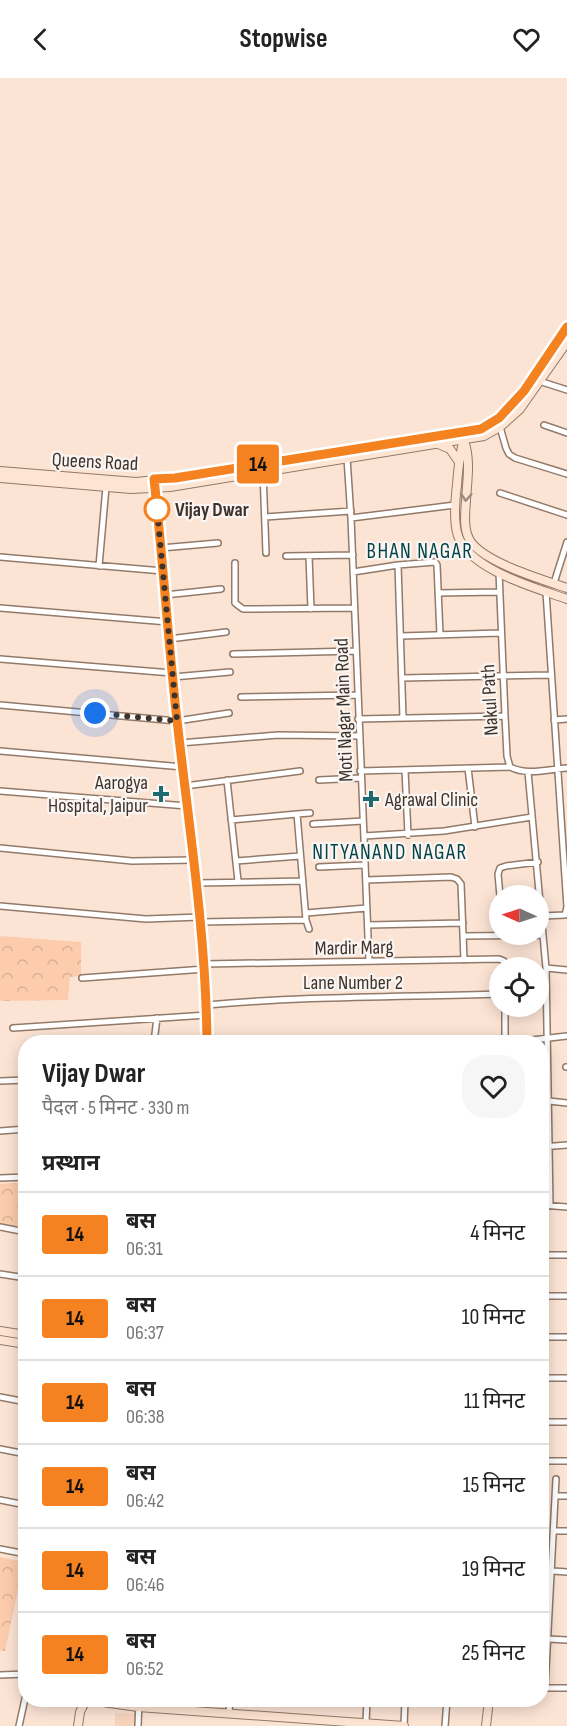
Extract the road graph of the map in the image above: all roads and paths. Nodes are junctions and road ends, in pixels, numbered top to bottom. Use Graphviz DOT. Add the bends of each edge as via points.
graph roads {
  1 [pos="567,327"];
  2 [pos="567,342"];
  3 [pos="538,381"];
  4 [pos="567,390"];
  5 [pos="544,425"];
  6 [pos="500,427"];
  7 [pos="567,433"];
  8 [pos="464,436"];
  9 [pos="478,437"];
  10 [pos="438,444"];
  11 [pos="468,454"];
  12 [pos="347,458"];
  13 [pos="459,463"];
  14 [pos="0,471"];
  15 [pos="263,472"];
  16 [pos="567,474"];
  17 [pos="0,478"];
  18 [pos="155,483"];
  19 [pos="106,487"];
  20 [pos="500,493"];
  21 [pos="455,505"];
  22 [pos="351,511"];
  23 [pos="567,515"];
  24 [pos="265,518"];
  25 [pos="351,518"];
  26 [pos="567,542"];
  27 [pos="218,543"];
  28 [pos="161,548"];
  29 [pos="266,553"];
  30 [pos="353,555"];
  31 [pos="286,556"];
  32 [pos="309,556"];
  33 [pos="0,557"];
  34 [pos="235,563"];
  35 [pos="398,565"];
  36 [pos="99,566"];
  37 [pos="163,571"];
  38 [pos="353,572"];
  39 [pos="499,572"];
  40 [pos="554,583"];
  41 [pos="567,588"];
  42 [pos="221,589"];
  43 [pos="498,592"];
  44 [pos="546,592"];
  45 [pos="438,593"];
  46 [pos="165,595"];
  47 [pos="567,599"];
  48 [pos="0,608"];
  49 [pos="354,608"];
  50 [pos="311,609"];
  51 [pos="168,622"];
  52 [pos="226,632"];
  53 [pos="500,633"];
  54 [pos="440,635"];
  55 [pos="401,636"];
  56 [pos="169,639"];
  57 [pos="355,651"];
  58 [pos="233,654"];
  59 [pos="0,659"];
  60 [pos="230,672"];
  61 [pos="173,675"];
  62 [pos="503,675"];
  63 [pos="550,675"];
  64 [pos="402,678"];
  65 [pos="357,695"];
  66 [pos="241,697"];
  67 [pos="0,705"];
  68 [pos="229,713"];
  69 [pos="505,716"];
  70 [pos="404,718"];
  71 [pos="358,719"];
  72 [pos="567,719"];
  73 [pos="554,720"];
  74 [pos="177,721"];
  75 [pos="359,736"];
  76 [pos="180,743"];
  77 [pos="0,751"];
  78 [pos="183,767"];
  79 [pos="510,767"];
  80 [pos="468,768"];
  81 [pos="567,768"];
  82 [pos="557,769"];
  83 [pos="405,770"];
  84 [pos="300,771"];
  85 [pos="360,771"];
  86 [pos="528,772"];
  87 [pos="361,778"];
  88 [pos="227,780"];
  89 [pos="319,780"];
  90 [pos="185,786"];
  91 [pos="0,791"];
  92 [pos="187,806"];
  93 [pos="310,813"];
  94 [pos="297,814"];
  95 [pos="532,817"];
  96 [pos="231,820"];
  97 [pos="363,821"];
  98 [pos="313,824"];
  99 [pos="475,827"];
  100 [pos="408,835"];
  101 [pos="364,836"];
  102 [pos="0,848"];
  103 [pos="300,856"];
  104 [pos="194,860"];
  105 [pos="236,861"];
  106 [pos="538,862"];
  107 [pos="365,865"];
  108 [pos="319,867"];
  109 [pos="303,880"];
  110 [pos="366,880"];
  111 [pos="238,881"];
  112 [pos="197,883"];
  113 [pos="499,885"];
  114 [pos="540,885"];
  115 [pos="0,906"];
  116 [pos="368,908"];
  117 [pos="566,915"];
  118 [pos="306,916"];
  119 [pos="549,916"];
  120 [pos="201,919"];
  121 [pos="463,923"];
  122 [pos="368,925"];
  123 [pos="309,929"];
  124 [pos="489,935"];
  125 [pos="463,936"];
  126 [pos="489,959"];
  127 [pos="464,960"];
  128 [pos="369,961"];
  129 [pos="205,967"];
  130 [pos="549,968"];
  131 [pos="567,970"];
  132 [pos="82,978"];
  133 [pos="489,994"];
  134 [pos="207,1005"];
  135 [pos="207,1016"];
  136 [pos="505,1017"];
  137 [pos="547,1017"];
  138 [pos="157,1018"];
  139 [pos="13,1028"];
  140 [pos="155,1035"];
  141 [pos="207,1035"];
  142 [pos="505,1035"];
  143 [pos="548,1035"];
  144 [pos="567,1036"];
  145 [pos="549,1038"];
  146 [pos="18,1080"];
  147 [pos="0,1081"];
  148 [pos="549,1101"];
  149 [pos="567,1103"];
  150 [pos="18,1130"];
  151 [pos="0,1131"];
  152 [pos="549,1146"];
  153 [pos="567,1146"];
  154 [pos="18,1177"];
  155 [pos="0,1178"];
  156 [pos="550,1206"];
  157 [pos="567,1207"];
  158 [pos="0,1227"];
  159 [pos="18,1230"];
  160 [pos="549,1255"];
  161 [pos="567,1255"];
  162 [pos="0,1274"];
  163 [pos="18,1277"];
  164 [pos="549,1296"];
  165 [pos="567,1296"];
  166 [pos="0,1331"];
  167 [pos="18,1334"];
  168 [pos="549,1337"];
  169 [pos="567,1337"];
  170 [pos="0,1340"];
  171 [pos="18,1343"];
  172 [pos="549,1378"];
  173 [pos="567,1378"];
  174 [pos="0,1397"];
  175 [pos="18,1400"];
  176 [pos="549,1422"];
  177 [pos="567,1422"];
  178 [pos="0,1449"];
  179 [pos="18,1452"];
  180 [pos="549,1461"];
  181 [pos="567,1461"];
  182 [pos="556,1479"];
  183 [pos="557,1496"];
  184 [pos="567,1496"];
  185 [pos="0,1500"];
  186 [pos="18,1503"];
  187 [pos="555,1531"];
  188 [pos="567,1531"];
  189 [pos="0,1549"];
  190 [pos="18,1552"];
  191 [pos="553,1571"];
  192 [pos="567,1572"];
  193 [pos="549,1625"];
  194 [pos="549,1639"];
  195 [pos="567,1640"];
  196 [pos="18,1675"];
  197 [pos="0,1676"];
  198 [pos="549,1688"];
  199 [pos="567,1688"];
  200 [pos="23,1707"];
  201 [pos="83,1707"];
  202 [pos="86,1707"];
  203 [pos="139,1707"];
  204 [pos="179,1707"];
  205 [pos="229,1707"];
  206 [pos="367,1707"];
  207 [pos="405,1707"];
  208 [pos="446,1707"];
  209 [pos="488,1707"];
  210 [pos="229,1712"];
  211 [pos="366,1722"];
  212 [pos="383,1725"];
  213 [pos="19,1726"];
  214 [pos="78,1726"];
  215 [pos="84,1726"];
  216 [pos="138,1726"];
  217 [pos="404,1726"];
  218 [pos="445,1726"];
  219 [pos="486,1726"];
  1 -- 8 [label="street, Queens Road" via="524,391 499,418"];
  2 -- 3 [label="street, Queens Road"];
  3 -- 4 [label="street"];
  3 -- 6 [label="street, Queens Road" via="520,409"];
  5 -- 7 [label="street"];
  6 -- 9 [label="street, Queens Road"];
  6 -- 16 [label="street" via="509,454"];
  8 -- 9 [label="street, Queens Road"];
  8 -- 10 [label="street, Queens Road"];
  8 -- 11 [label="street"];
  8 -- 13 [label="street"];
  8 -- 18 [label="street, Queens Road"];
  9 -- 11 [label="street"];
  10 -- 12 [label="street, Queens Road"];
  10 -- 13 [label="street" via="450,448"];
  11 -- 40 [label="street, one-way" via="465,519 471,542 501,564"];
  12 -- 15 [label="street, Queens Road"];
  12 -- 22 [label="street, Moti Nagar Main Road"];
  13 -- 21 [label="street"];
  14 -- 18 [label="street, Queens Road"];
  15 -- 18 [label="street, Queens Road"];
  15 -- 24 [label="street"];
  17 -- 19 [label="street, Queens Road"];
  18 -- 19 [label="street, Queens Road" via="130,489"];
  18 -- 28 [label="street"];
  19 -- 36 [label="street"];
  20 -- 23 [label="street"];
  21 -- 25 [label="street"];
  21 -- 39 [label="street" via="458,535 466,550"];
  22 -- 24 [label="street"];
  22 -- 25 [label="street, Moti Nagar Main Road"];
  24 -- 29 [label="street"];
  25 -- 30 [label="street, Moti Nagar Main Road"];
  26 -- 40 [label="street"];
  27 -- 28 [label="street"];
  28 -- 37 [label="street"];
  30 -- 32 [label="street"];
  30 -- 38 [label="street, Moti Nagar Main Road"];
  31 -- 32 [label="street"];
  32 -- 50 [label="street"];
  33 -- 36 [label="street"];
  34 -- 50 [label="street" via="235,603 239,608"];
  35 -- 38 [label="street"];
  35 -- 45 [label="street" via="435,562"];
  35 -- 55 [label="street"];
  36 -- 37 [label="street"];
  37 -- 46 [label="street"];
  38 -- 49 [label="street, Moti Nagar Main Road"];
  39 -- 43 [label="street, Nakul Path"];
  39 -- 44 [label="street"];
  40 -- 41 [label="street"];
  42 -- 46 [label="street"];
  43 -- 45 [label="street"];
  43 -- 53 [label="street, Nakul Path"];
  44 -- 47 [label="street"];
  44 -- 63 [label="street"];
  45 -- 54 [label="street"];
  46 -- 51 [label="street"];
  48 -- 51 [label="street"];
  49 -- 50 [label="street"];
  49 -- 57 [label="street, Moti Nagar Main Road"];
  51 -- 56 [label="street"];
  52 -- 56 [label="street"];
  53 -- 54 [label="street"];
  53 -- 62 [label="street, Nakul Path"];
  54 -- 55 [label="street"];
  55 -- 64 [label="street"];
  56 -- 61 [label="street"];
  57 -- 58 [label="street"];
  57 -- 65 [label="street, Moti Nagar Main Road"];
  59 -- 61 [label="street"];
  60 -- 61 [label="street"];
  61 -- 74 [label="street"];
  62 -- 63 [label="street"];
  62 -- 64 [label="street"];
  62 -- 69 [label="street, Nakul Path"];
  63 -- 73 [label="street"];
  64 -- 70 [label="street"];
  65 -- 66 [label="street"];
  65 -- 71 [label="street, Moti Nagar Main Road"];
  67 -- 74 [label="street"];
  68 -- 74 [label="street"];
  69 -- 70 [label="street"];
  69 -- 79 [label="street, Nakul Path"];
  70 -- 71 [label="street"];
  71 -- 75 [label="street, Moti Nagar Main Road"];
  72 -- 73 [label="street"];
  73 -- 82 [label="street"];
  74 -- 76 [label="street"];
  75 -- 76 [label="street" via="278,735"];
  75 -- 85 [label="street, Moti Nagar Main Road"];
  76 -- 78 [label="street"];
  77 -- 78 [label="street"];
  78 -- 90 [label="street"];
  79 -- 80 [label="street"];
  79 -- 86 [label="street"];
  80 -- 83 [label="street"];
  80 -- 99 [label="street"];
  81 -- 82 [label="street"];
  82 -- 86 [label="street"];
  82 -- 117 [label="street"];
  83 -- 85 [label="street"];
  83 -- 100 [label="street"];
  84 -- 88 [label="street"];
  85 -- 87 [label="street, Moti Nagar Main Road"];
  86 -- 95 [label="street"];
  87 -- 89 [label="street"];
  87 -- 97 [label="street, Moti Nagar Main Road"];
  88 -- 90 [label="street"];
  88 -- 96 [label="street"];
  90 -- 92 [label="street"];
  91 -- 92 [label="street"];
  92 -- 104 [label="street"];
  93 -- 94 [label="street"];
  94 -- 96 [label="street"];
  94 -- 103 [label="street"];
  95 -- 99 [label="street"];
  95 -- 106 [label="street"];
  96 -- 105 [label="street"];
  97 -- 98 [label="street"];
  97 -- 101 [label="street, Moti Nagar Main Road"];
  99 -- 100 [label="street"];
  100 -- 101 [label="street"];
  101 -- 107 [label="street, Moti Nagar Main Road"];
  102 -- 104 [label="street" via="132,861"];
  103 -- 105 [label="street"];
  103 -- 109 [label="street"];
  104 -- 112 [label="street"];
  105 -- 111 [label="street"];
  106 -- 113 [label="street" via="501,868"];
  106 -- 114 [label="street"];
  107 -- 108 [label="street"];
  107 -- 110 [label="street, Moti Nagar Main Road"];
  109 -- 111 [label="street"];
  109 -- 118 [label="street"];
  110 -- 116 [label="street, Moti Nagar Main Road"];
  110 -- 121 [label="street" via="457,879 461,884"];
  111 -- 112 [label="street"];
  112 -- 120 [label="street"];
  115 -- 120 [label="street" via="146,919"];
  116 -- 118 [label="street"];
  116 -- 122 [label="street, Moti Nagar Main Road"];
  117 -- 119 [label="street"];
  118 -- 120 [label="street"];
  118 -- 123 [label="street"];
  120 -- 129 [label="street"];
  121 -- 122 [label="street"];
  121 -- 125 [label="street"];
  122 -- 128 [label="street, Moti Nagar Main Road"];
  124 -- 125 [label="street"];
  125 -- 127 [label="street"];
  126 -- 127 [label="street, Mardir Marg"];
  127 -- 128 [label="street, Mardir Marg"];
  128 -- 129 [label="street, Mardir Marg"];
  129 -- 132 [label="street, Mardir Marg"];
  129 -- 134 [label="street"];
  130 -- 131 [label="street"];
  133 -- 134 [label="street, Lane Number 2" via="301,997"];
  134 -- 135 [label="street"];
  135 -- 138 [label="street"];
  135 -- 141 [label="street"];
  136 -- 142 [label="street"];
  137 -- 143 [label="street"];
  138 -- 139 [label="street"];
  138 -- 140 [label="street"];
  144 -- 145 [label="street"];
  146 -- 147 [label="street"];
  148 -- 149 [label="street"];
  148 -- 152 [label="street"];
  150 -- 151 [label="street"];
  152 -- 153 [label="street"];
  152 -- 156 [label="street"];
  154 -- 155 [label="street"];
  156 -- 157 [label="street"];
  158 -- 159 [label="street"];
  160 -- 161 [label="street"];
  162 -- 163 [label="street"];
  164 -- 165 [label="street"];
  166 -- 167 [label="street"];
  168 -- 169 [label="street"];
  170 -- 171 [label="street"];
  172 -- 173 [label="street"];
  174 -- 175 [label="street"];
  176 -- 177 [label="street"];
  178 -- 179 [label="street"];
  180 -- 181 [label="street"];
  182 -- 183 [label="street"];
  183 -- 184 [label="street"];
  183 -- 187 [label="street"];
  185 -- 186 [label="street"];
  187 -- 188 [label="street"];
  187 -- 191 [label="street"];
  189 -- 190 [label="street"];
  191 -- 192 [label="street"];
  191 -- 193 [label="street"];
  194 -- 195 [label="street"];
  196 -- 197 [label="street"];
  198 -- 199 [label="street"];
  200 -- 213 [label="street"];
  201 -- 214 [label="street"];
  202 -- 215 [label="street"];
  203 -- 216 [label="street"];
  204 -- 210 [label="street"];
  205 -- 210 [label="street"];
  206 -- 211 [label="street"];
  207 -- 217 [label="street"];
  208 -- 218 [label="street"];
  209 -- 219 [label="street"];
  210 -- 211 [label="street"];
  211 -- 212 [label="street"];
  212 -- 217 [label="street"];
}
